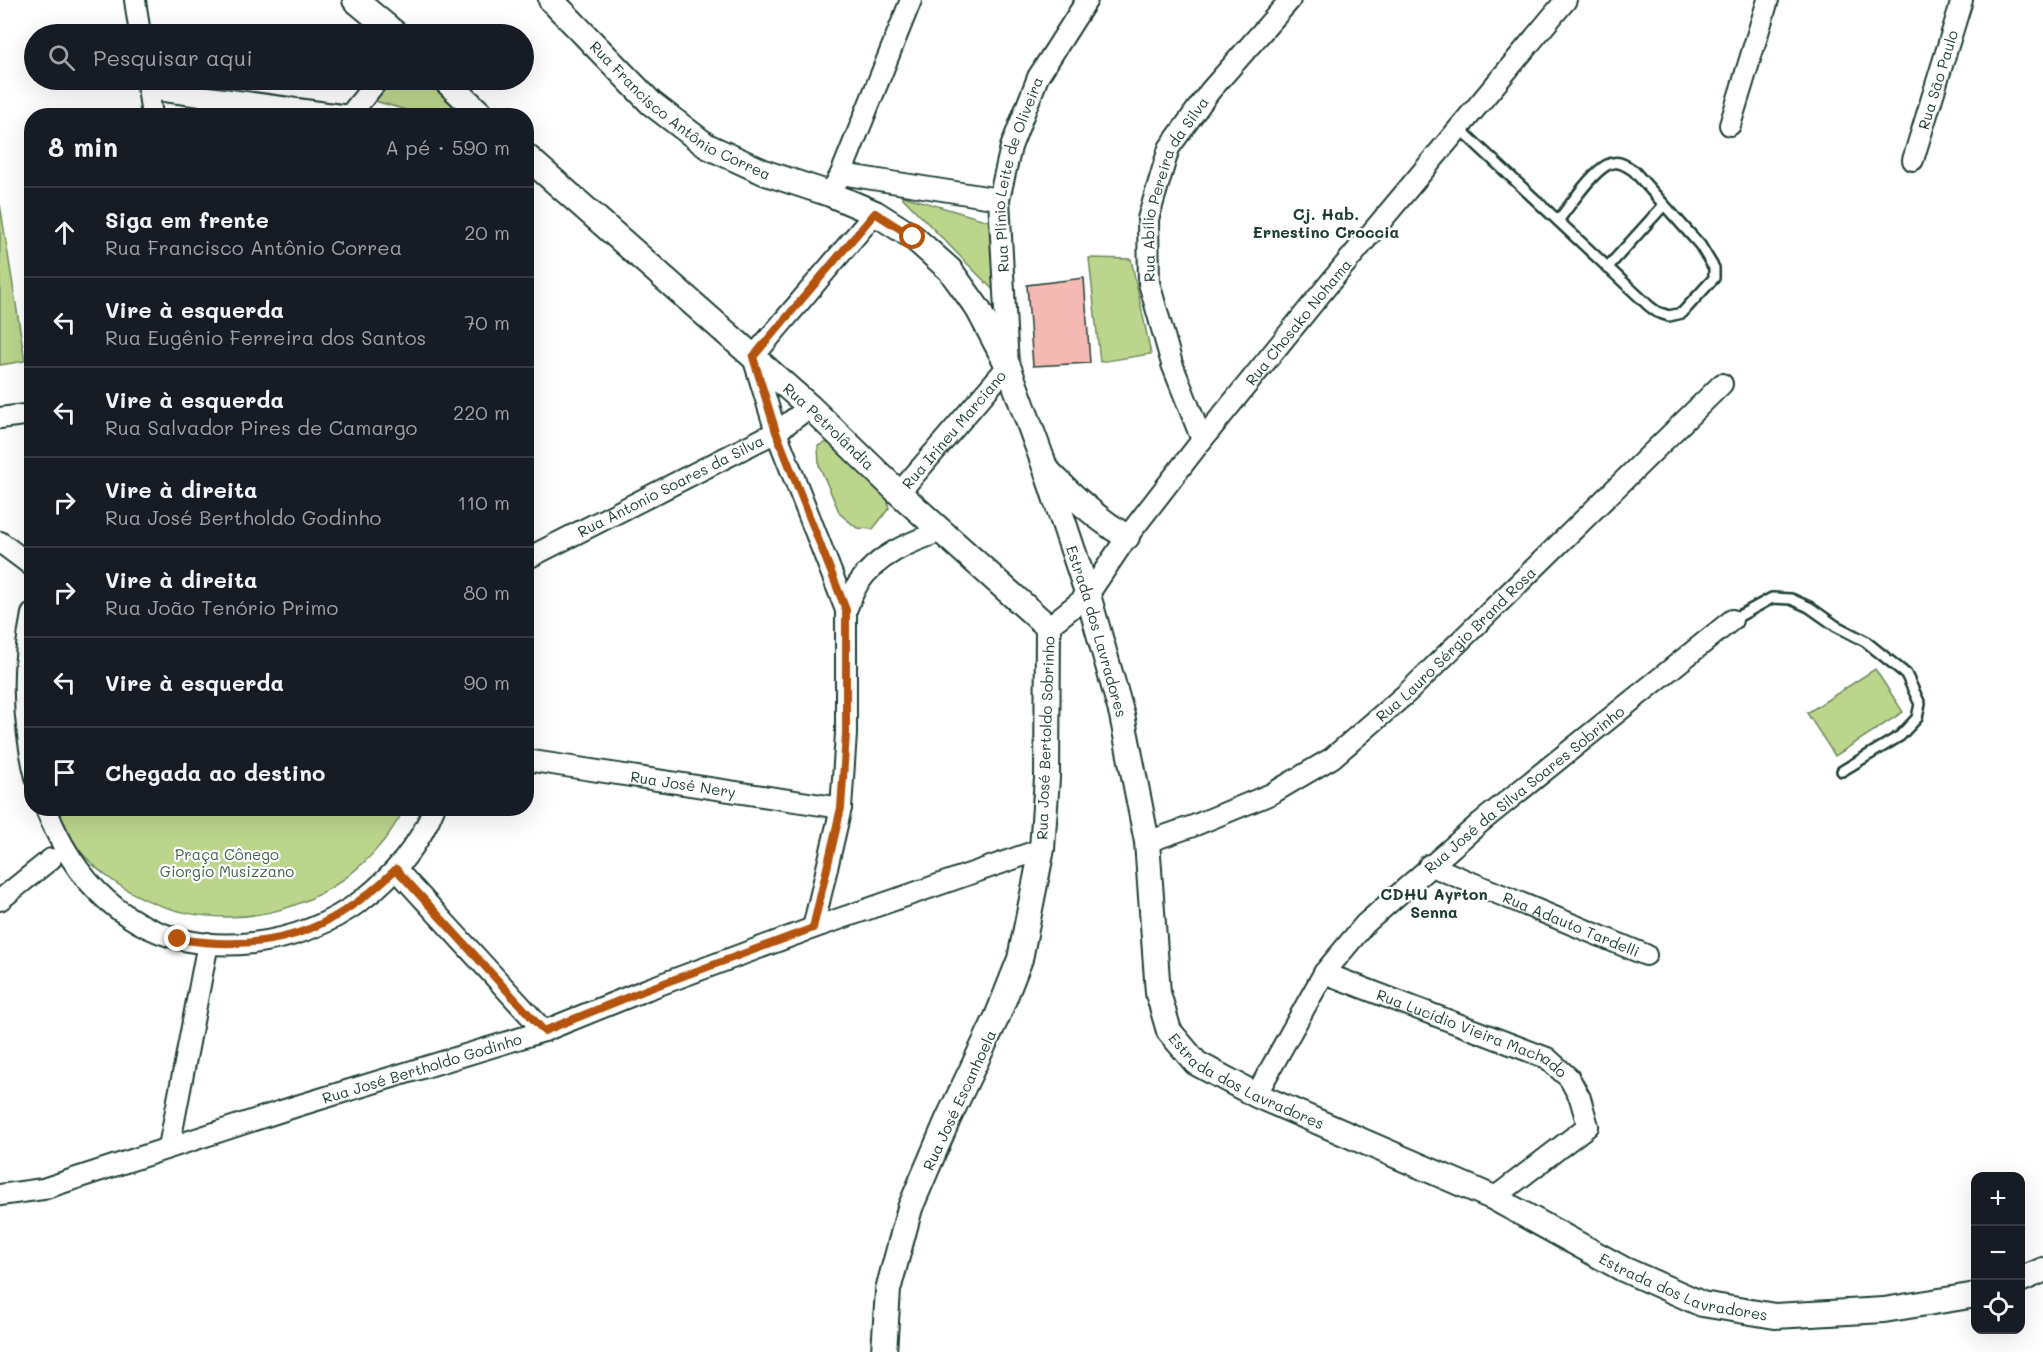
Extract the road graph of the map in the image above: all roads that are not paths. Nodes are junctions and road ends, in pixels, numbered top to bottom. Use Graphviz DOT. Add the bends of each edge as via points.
graph roads {
  1 [pos="135,0"];
  2 [pos="355,0"];
  3 [pos="551,0"];
  4 [pos="911,0"];
  5 [pos="1087,0"];
  6 [pos="1290,0"];
  7 [pos="1566,0"];
  8 [pos="1767,0"];
  9 [pos="1962,0"];
  10 [pos="139,24"];
  11 [pos="384,24"];
  12 [pos="149,90"];
  13 [pos="186,90"];
  14 [pos="370,90"];
  15 [pos="456,90"];
  16 [pos="151,108"];
  17 [pos="300,108"];
  18 [pos="356,108"];
  19 [pos="475,108"];
  20 [pos="1730,125"];
  21 [pos="1459,128"];
  22 [pos="1913,160"];
  23 [pos="534,167"];
  24 [pos="836,184"];
  25 [pos="999,199"];
  26 [pos="1664,205"];
  27 [pos="875,213"];
  28 [pos="1558,221"];
  29 [pos="1607,268"];
  30 [pos="753,357"];
  31 [pos="1008,366"];
  32 [pos="1722,384"];
  33 [pos="810,407"];
  34 [pos="24,415"];
  35 [pos="0,418"];
  36 [pos="776,432"];
  37 [pos="1202,440"];
  38 [pos="1045,466"];
  39 [pos="899,493"];
  40 [pos="942,531"];
  41 [pos="1127,537"];
  42 [pos="0,542"];
  43 [pos="534,555"];
  44 [pos="24,560"];
  45 [pos="1088,596"];
  46 [pos="846,610"];
  47 [pos="1732,620"];
  48 [pos="1048,627"];
  49 [pos="24,628"];
  50 [pos="7,685"];
  51 [pos="534,761"];
  52 [pos="1842,771"];
  53 [pos="841,808"];
  54 [pos="430,816"];
  55 [pos="38,840"];
  56 [pos="1147,842"];
  57 [pos="1042,849"];
  58 [pos="51,859"];
  59 [pos="1430,865"];
  60 [pos="396,869"];
  61 [pos="0,900"];
  62 [pos="813,928"];
  63 [pos="208,944"];
  64 [pos="1646,955"];
  65 [pos="1324,972"];
  66 [pos="544,1031"];
  67 [pos="1256,1095"];
  68 [pos="169,1147"];
  69 [pos="0,1195"];
  70 [pos="1494,1198"];
  71 [pos="2043,1270"];
  72 [pos="2025,1278"];
  73 [pos="1971,1296"];
  74 [pos="884,1352"];
  1 -- 10 [label="street"];
  2 -- 11 [label="street"];
  3 -- 24 [label="street, Rua Francisco Antônio Correa" via="651,103 706,146 766,173"];
  4 -- 24 [label="street"];
  5 -- 25 [label="street, Rua Plínio Leite de Oliveira" via="1038,77 1011,147"];
  6 -- 37 [label="street, Rua Abílio Pereira da Silva" via="1210,91 1168,148 1148,219 1149,283 1172,364"];
  7 -- 21 [label="street, Rua Chosako Nohama"];
  8 -- 20 [label="street"];
  9 -- 22 [label="street, Rua São Paulo"];
  12 -- 16 [label="street"];
  13 -- 17 [label="street"];
  14 -- 18 [label="street"];
  15 -- 19 [label="street"];
  21 -- 28 [label="lane"];
  21 -- 37 [label="street, Rua Chosako Nohama"];
  23 -- 30 [label="street, Rua Petrolândia"];
  24 -- 25 [label="street, Rua Francisco Antônio Correa"];
  24 -- 27 [label="street, Rua Francisco Antônio Correa"];
  25 -- 31 [label="street, Rua Plínio Leite de Oliveira"];
  26 -- 28 [label="lane" via="1634,171 1614,162 1602,167"];
  26 -- 29 [label="lane"];
  26 -- 29 [label="lane" via="1700,245 1714,268 1714,278 1698,296 1682,313 1669,316 1649,306"];
  27 -- 30 [label="street"];
  27 -- 31 [label="street, Rua Francisco Antônio Correa" via="913,237 950,270 978,309"];
  28 -- 29 [label="lane"];
  30 -- 33 [label="street, Rua Petrolândia"];
  30 -- 36 [label="street"];
  31 -- 38 [label="street, Estrada dos Lavradores"];
  31 -- 39 [label="street, Rua Irineu Marciano"];
  32 -- 56 [label="street, Rua Lauro Sérgio Brand Rosa" via="1407,693 1332,758 1271,794"];
  33 -- 36 [label="street, Rua Antonio Soares da Silva"];
  33 -- 39 [label="street, Rua Petrolândia"];
  34 -- 35 [label="street"];
  36 -- 43 [label="street, Rua Antonio Soares da Silva"];
  36 -- 46 [label="street"];
  37 -- 41 [label="street, Rua Chosako Nohama"];
  38 -- 41 [label="street" via="1104,524"];
  38 -- 45 [label="street, Estrada dos Lavradores"];
  39 -- 40 [label="street, Rua Petrolândia"];
  40 -- 46 [label="street" via="916,540 874,564"];
  40 -- 48 [label="street, Rua Petrolândia"];
  41 -- 45 [label="street, Rua Chosako Nohama"];
  42 -- 44 [label="street"];
  45 -- 48 [label="street, Rua Chosako Nohama"];
  45 -- 56 [label="street, Estrada dos Lavradores" via="1122,715"];
  46 -- 53 [label="street" via="846,734"];
  47 -- 52 [label="lane" via="1772,598 1791,599 1865,641 1906,674 1920,704 1917,718 1900,736"];
  47 -- 59 [label="street, Rua José da Silva Soares Sobrinho"];
  48 -- 57 [label="street, Rua José Bertoldo Sobrinho" via="1047,778"];
  49 -- 50 [label="street"];
  51 -- 53 [label="street, Rua José Nery"];
  53 -- 62 [label="street"];
  54 -- 60 [label="street"];
  55 -- 58 [label="street"];
  56 -- 67 [label="street, Estrada dos Lavradores" via="1158,993 1169,1031 1196,1063"];
  57 -- 62 [label="street, Rua José Bertholdo Godinho"];
  57 -- 74 [label="street, Rua José Escanhoela" via="1020,959 998,1017 910,1208 888,1290"];
  58 -- 61 [label="street"];
  58 -- 63 [label="street" via="77,887 108,910 151,930"];
  59 -- 64 [label="street, Rua Adauto Tardelli"];
  59 -- 65 [label="street, Rua José da Silva Soares Sobrinho" via="1365,924"];
  60 -- 63 [label="street" via="351,908 306,930 268,941"];
  60 -- 66 [label="street"];
  62 -- 66 [label="street, Rua José Bertholdo Godinho"];
  63 -- 68 [label="street"];
  65 -- 67 [label="street, Rua José da Silva Soares Sobrinho"];
  65 -- 70 [label="street, Rua Lucídio Vieira Machado" via="1547,1058 1569,1078 1588,1126"];
  66 -- 68 [label="street, Rua José Bertholdo Godinho"];
  67 -- 70 [label="street, Estrada dos Lavradores"];
  68 -- 69 [label="street, Rua José Bertholdo Godinho" via="43,1189"];
  70 -- 73 [label="street, Estrada dos Lavradores" via="1623,1269 1702,1304 1775,1316 1884,1310"];
  71 -- 72 [label="street"];
}
